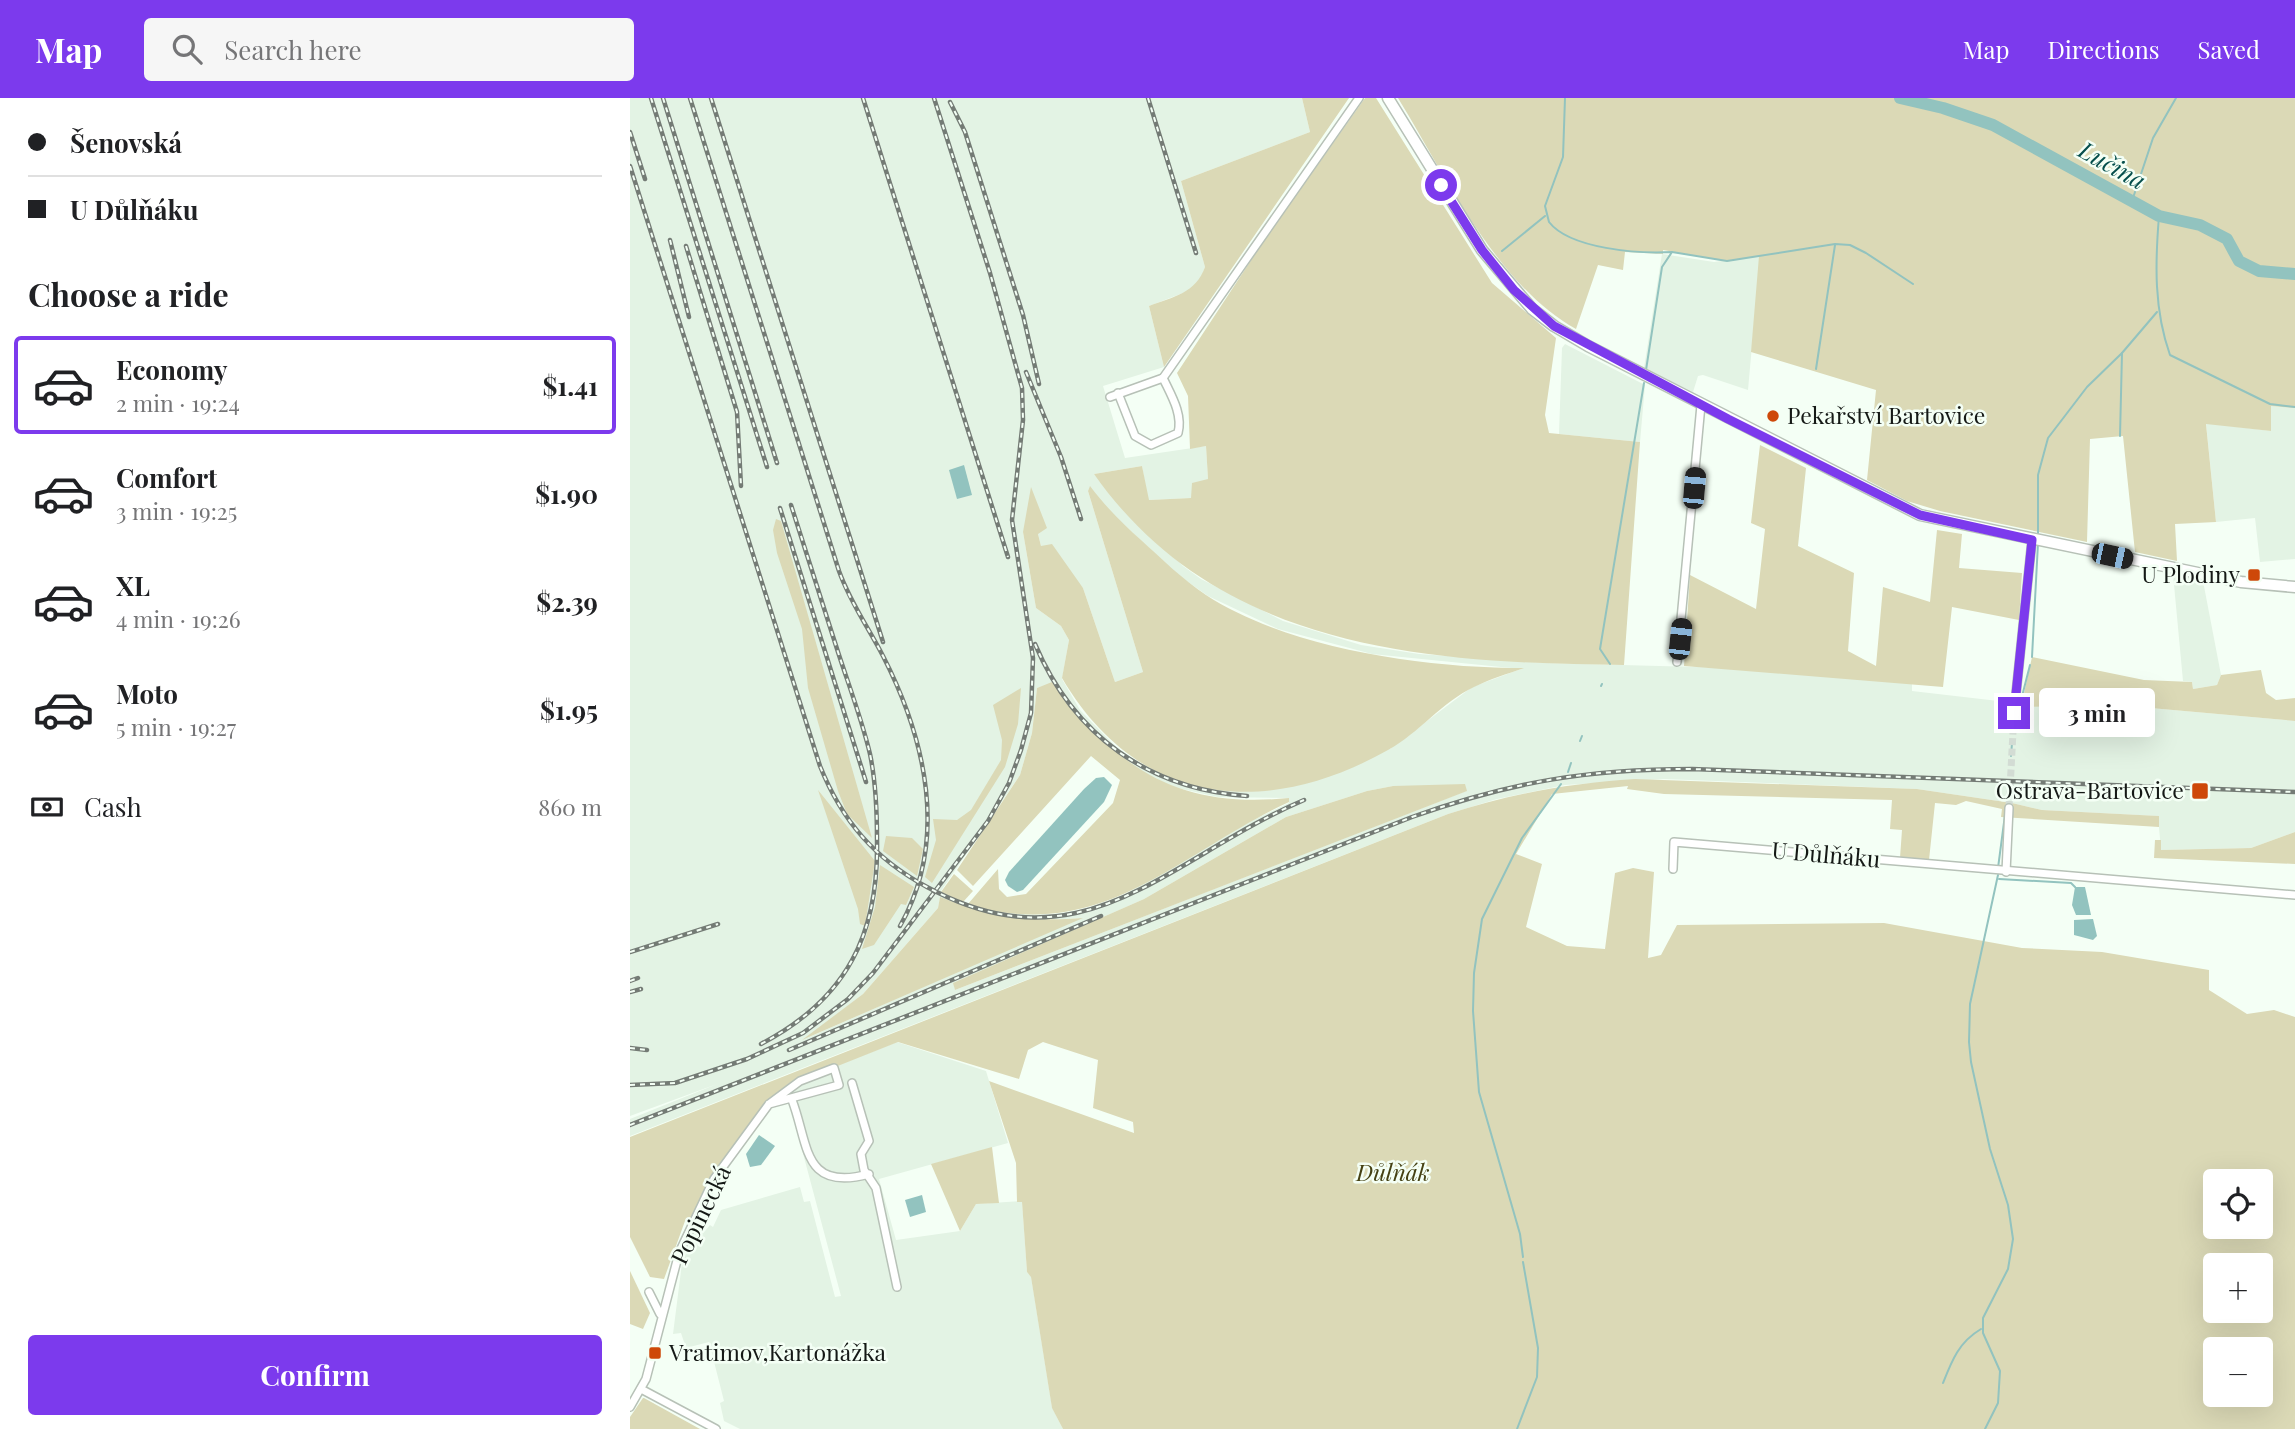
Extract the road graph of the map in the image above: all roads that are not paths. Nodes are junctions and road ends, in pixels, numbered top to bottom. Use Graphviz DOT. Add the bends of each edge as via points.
graph roads {
  1 [pos="1359,98"];
  2 [pos="1388,98"];
  3 [pos="1163,378"];
  4 [pos="1701,405"];
  5 [pos="2032,540"];
  6 [pos="2295,587"];
  7 [pos="1677,662"];
  8 [pos="2014,713"];
  9 [pos="2009,808"];
  10 [pos="1673,870"];
  11 [pos="2006,872"];
  12 [pos="2295,895"];
  13 [pos="852,1083"];
  14 [pos="792,1100"];
  15 [pos="769,1104"];
  16 [pos="869,1174"];
  17 [pos="897,1287"];
  18 [pos="649,1292"];
  19 [pos="660,1315"];
  20 [pos="641,1388"];
  21 [pos="630,1407"];
  22 [pos="716,1429"];
  1 -- 3 [label="street"];
  2 -- 4 [label="street" via="1482,250 1532,309 1588,346"];
  3 -- 3 [label="street" via="1114,395 1135,436 1151,445 1178,433 1180,426"];
  4 -- 5 [label="street" via="1920,515"];
  4 -- 7 [label="street"];
  5 -- 6 [label="street" via="2241,582"];
  5 -- 8 [label="street"];
  9 -- 11 [label="street"];
  10 -- 11 [label="street, U Důlňáku" via="1674,842"];
  11 -- 12 [label="street, U Důlňáku"];
  13 -- 16 [label="street" via="869,1141 861,1154"];
  14 -- 15 [label="street"];
  14 -- 15 [label="street, Popinecká" via="839,1085 834,1068 800,1081"];
  14 -- 16 [label="street" via="808,1155 817,1169 839,1177"];
  15 -- 19 [label="street, Popinecká" via="714,1179 679,1253"];
  16 -- 17 [label="street"];
  18 -- 19 [label="street"];
  19 -- 20 [label="street, Popinecká"];
  20 -- 21 [label="street, Popinecká"];
  20 -- 22 [label="street"];
}
